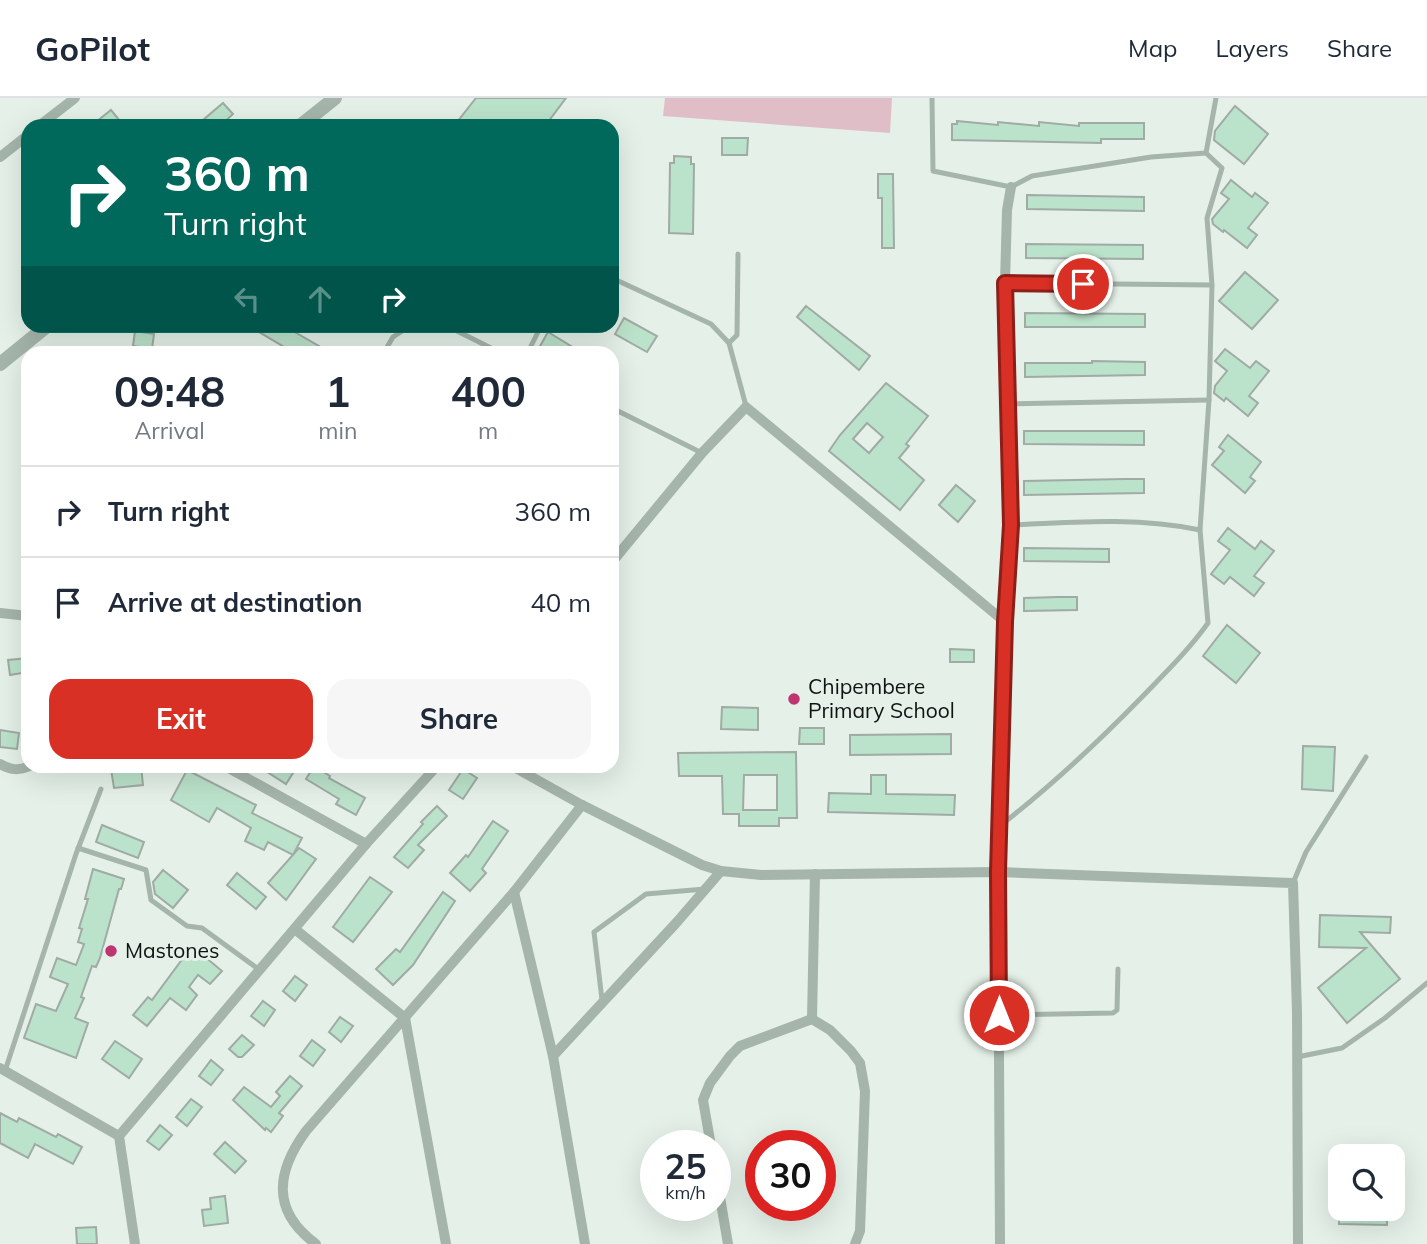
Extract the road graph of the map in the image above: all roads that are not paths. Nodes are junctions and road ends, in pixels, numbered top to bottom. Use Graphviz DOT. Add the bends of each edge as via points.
graph roads {
  1 [pos="75,98"];
  2 [pos="335,98"];
  3 [pos="932,98"];
  4 [pos="1216,98"];
  5 [pos="48,119"];
  6 [pos="309,119"];
  7 [pos="21,140"];
  8 [pos="1206,153"];
  9 [pos="0,157"];
  10 [pos="1011,187"];
  11 [pos="738,254"];
  12 [pos="619,281"];
  13 [pos="1005,283"];
  14 [pos="1212,285"];
  15 [pos="38,333"];
  16 [pos="399,333"];
  17 [pos="461,333"];
  18 [pos="729,343"];
  19 [pos="22,346"];
  20 [pos="388,346"];
  21 [pos="487,346"];
  22 [pos="21,347"];
  23 [pos="0,364"];
  24 [pos="1209,400"];
  25 [pos="1008,404"];
  26 [pos="746,407"];
  27 [pos="619,412"];
  28 [pos="702,453"];
  29 [pos="1011,525"];
  30 [pos="1200,530"];
  31 [pos="619,549"];
  32 [pos="0,613"];
  33 [pos="21,615"];
  34 [pos="1005,622"];
  35 [pos="1366,757"];
  36 [pos="0,764"];
  37 [pos="21,770"];
  38 [pos="237,773"];
  39 [pos="431,773"];
  40 [pos="525,773"];
  41 [pos="101,789"];
  42 [pos="582,805"];
  43 [pos="1000,826"];
  44 [pos="366,845"];
  45 [pos="78,848"];
  46 [pos="721,871"];
  47 [pos="998,872"];
  48 [pos="815,874"];
  49 [pos="1293,883"];
  50 [pos="705,888"];
  51 [pos="514,892"];
  52 [pos="296,930"];
  53 [pos="1118,969"];
  54 [pos="261,971"];
  55 [pos="1427,983"];
  56 [pos="602,1002"];
  57 [pos="999,1015"];
  58 [pos="405,1018"];
  59 [pos="812,1019"];
  60 [pos="553,1056"];
  61 [pos="1297,1057"];
  62 [pos="2,1069"];
  63 [pos="708,1130"];
  64 [pos="119,1136"];
  65 [pos="724,1221"];
  66 [pos="1299,1243"];
  67 [pos="135,1244"];
  68 [pos="316,1244"];
  69 [pos="446,1244"];
  70 [pos="585,1244"];
  71 [pos="728,1244"];
  72 [pos="855,1244"];
  73 [pos="1000,1244"];
  1 -- 5 [label="street"];
  2 -- 6 [label="street"];
  3 -- 10 [label="lane" via="933,171"];
  4 -- 8 [label="lane"];
  7 -- 9 [label="street"];
  8 -- 10 [label="lane" via="1032,176"];
  8 -- 14 [label="lane" via="1222,168 1206,218"];
  10 -- 13 [label="street"];
  11 -- 18 [label="lane" via="737,335"];
  12 -- 18 [label="lane" via="711,324"];
  13 -- 14 [label="lane"];
  13 -- 25 [label="street"];
  14 -- 24 [label="lane"];
  15 -- 19 [label="street"];
  16 -- 20 [label="lane"];
  17 -- 21 [label="lane"];
  18 -- 26 [label="lane"];
  22 -- 23 [label="street"];
  24 -- 25 [label="lane"];
  24 -- 30 [label="lane"];
  25 -- 29 [label="street"];
  26 -- 28 [label="street"];
  26 -- 34 [label="street"];
  27 -- 28 [label="lane"];
  28 -- 31 [label="street"];
  29 -- 30 [label="lane" via="1095,521 1168,523"];
  29 -- 34 [label="street"];
  30 -- 43 [label="lane" via="1209,623 1097,742"];
  32 -- 33 [label="street"];
  34 -- 43 [label="street"];
  35 -- 49 [label="lane" via="1306,852"];
  36 -- 37 [label="street"];
  38 -- 44 [label="street"];
  39 -- 44 [label="street"];
  40 -- 42 [label="street"];
  41 -- 45 [label="lane"];
  42 -- 46 [label="street"];
  42 -- 51 [label="street"];
  43 -- 47 [label="street"];
  44 -- 52 [label="street"];
  45 -- 54 [label="lane" via="146,870 150,900 187,926 202,928"];
  45 -- 62 [label="lane"];
  46 -- 48 [label="street"];
  46 -- 50 [label="street"];
  47 -- 48 [label="street"];
  47 -- 49 [label="street"];
  47 -- 57 [label="street"];
  48 -- 59 [label="street"];
  49 -- 61 [label="street"];
  50 -- 56 [label="street"];
  50 -- 56 [label="lane" via="646,894 594,932"];
  51 -- 58 [label="street"];
  51 -- 60 [label="street"];
  52 -- 54 [label="street"];
  52 -- 58 [label="street"];
  53 -- 57 [label="lane" via="1117,1010 1113,1013"];
  54 -- 64 [label="street"];
  55 -- 61 [label="lane" via="1342,1048"];
  56 -- 60 [label="street"];
  57 -- 73 [label="street"];
  58 -- 68 [label="street" via="292,1150 282,1180 285,1206 295,1225"];
  58 -- 69 [label="street"];
  59 -- 63 [label="street" via="740,1046 730,1056 703,1100"];
  59 -- 72 [label="street" via="830,1030 860,1063 865,1104 860,1231"];
  60 -- 70 [label="street"];
  61 -- 66 [label="street"];
  62 -- 64 [label="street"];
  64 -- 67 [label="street"];
  65 -- 71 [label="street"];
}
